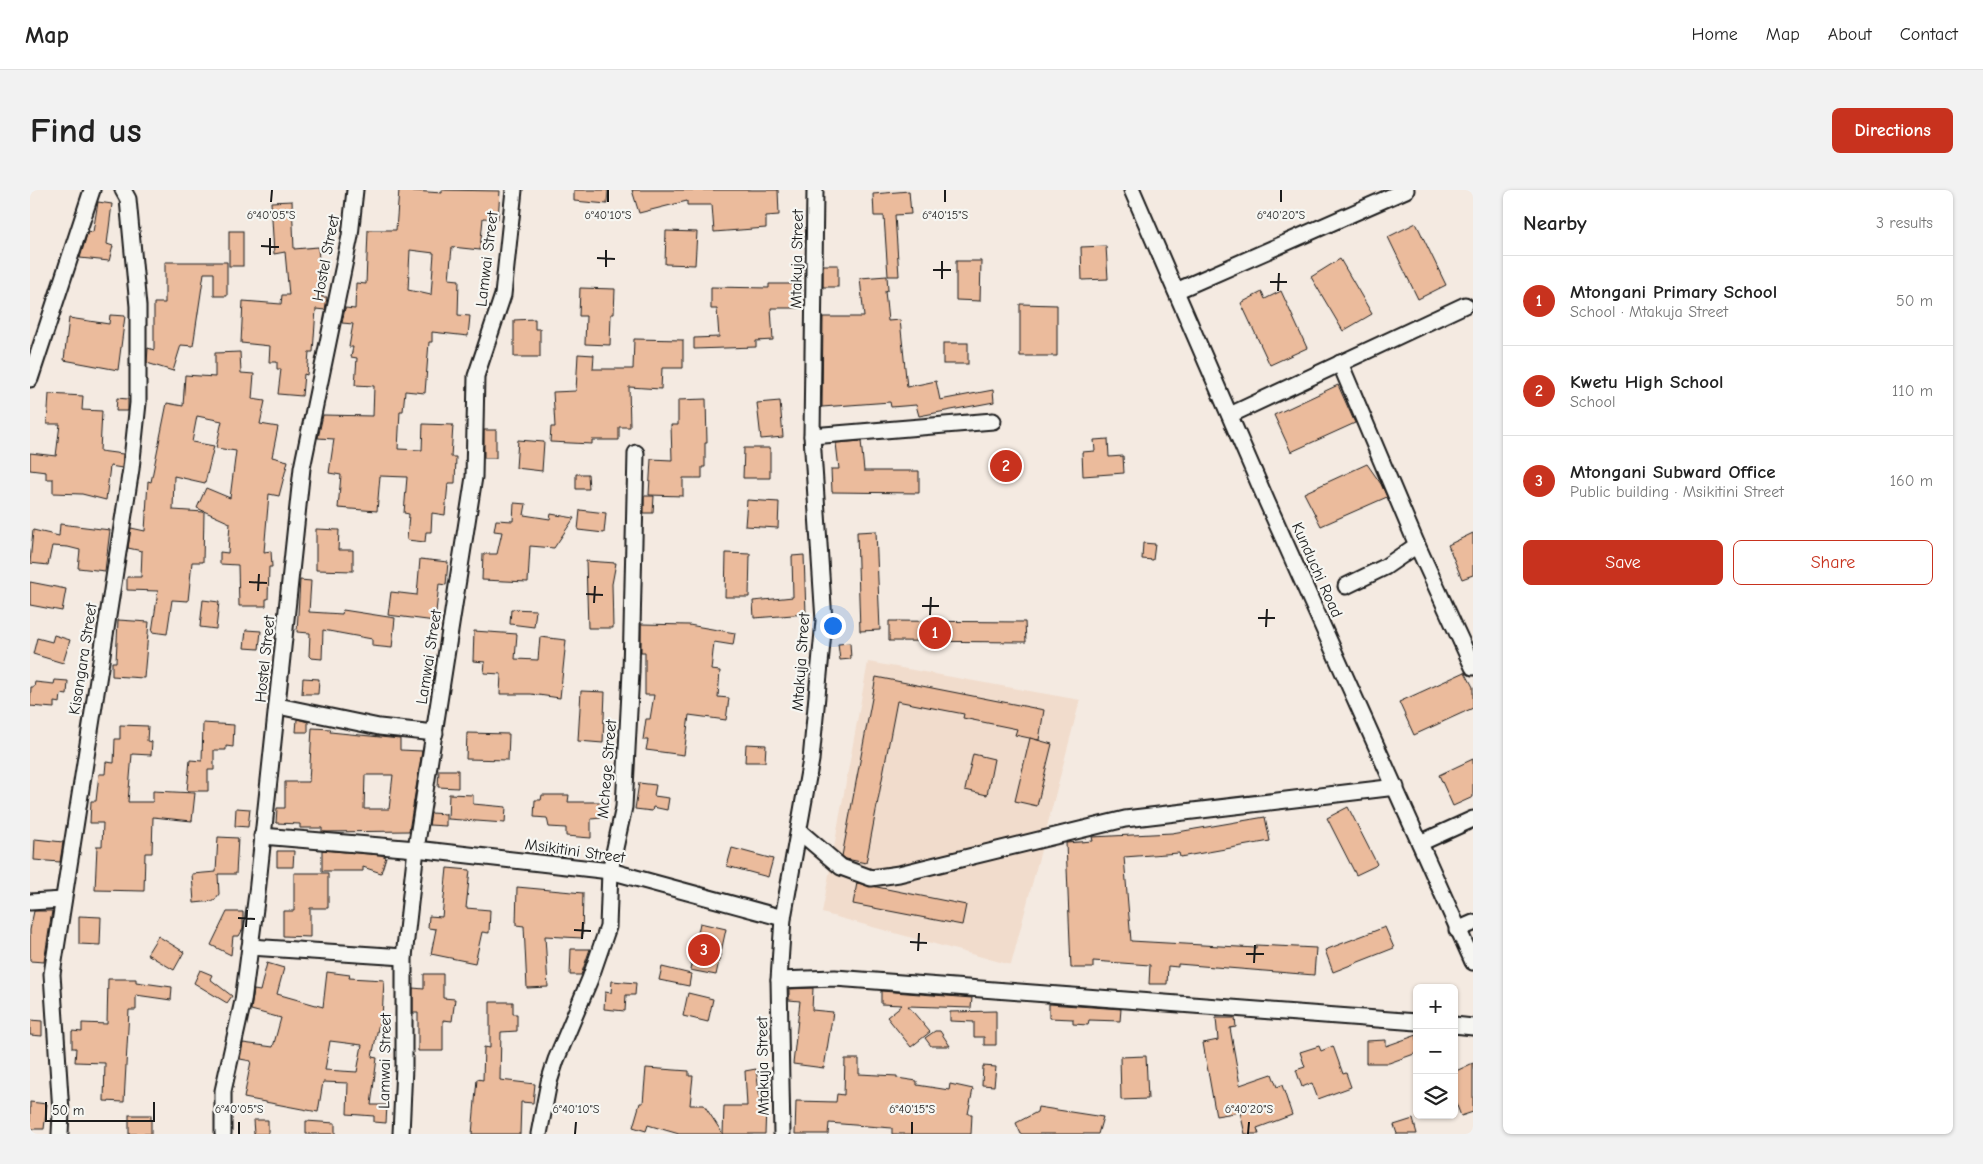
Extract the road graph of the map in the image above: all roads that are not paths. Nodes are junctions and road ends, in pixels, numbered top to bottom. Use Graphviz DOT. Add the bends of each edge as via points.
graph roads {
  1 [pos="92,190"];
  2 [pos="123,190"];
  3 [pos="355,190"];
  4 [pos="514,190"];
  5 [pos="815,190"];
  6 [pos="1132,190"];
  7 [pos="1406,190"];
  8 [pos="1176,291"];
  9 [pos="1465,305"];
  10 [pos="1340,363"];
  11 [pos="30,379"];
  12 [pos="1230,415"];
  13 [pos="992,421"];
  14 [pos="812,436"];
  15 [pos="636,454"];
  16 [pos="1417,545"];
  17 [pos="1346,586"];
  18 [pos="1473,667"];
  19 [pos="278,706"];
  20 [pos="435,733"];
  21 [pos="1396,788"];
  22 [pos="1473,819"];
  23 [pos="799,831"];
  24 [pos="262,836"];
  25 [pos="1420,843"];
  26 [pos="416,849"];
  27 [pos="610,871"];
  28 [pos="63,900"];
  29 [pos="30,902"];
  30 [pos="783,918"];
  31 [pos="1473,923"];
  32 [pos="1457,930"];
  33 [pos="250,946"];
  34 [pos="404,957"];
  35 [pos="1473,962"];
  36 [pos="779,980"];
  37 [pos="1413,1022"];
  38 [pos="1458,1025"];
  39 [pos="1473,1026"];
  40 [pos="60,1134"];
  41 [pos="223,1134"];
  42 [pos="401,1134"];
  43 [pos="539,1134"];
  44 [pos="782,1134"];
  1 -- 11 [label="street"];
  2 -- 28 [label="street, Kisangara Street" via="128,199 138,306 138,403 131,469"];
  3 -- 19 [label="street, Hostel Street" via="350,236 302,468"];
  4 -- 20 [label="street, Lamwai Street" via="503,295 476,376 474,477"];
  5 -- 14 [label="street, Mtakuja Street"];
  6 -- 8 [label="street, Kunduchi Road"];
  7 -- 8 [label="street"];
  8 -- 12 [label="street, Kunduchi Road"];
  9 -- 10 [label="street"];
  10 -- 12 [label="street"];
  10 -- 16 [label="street"];
  12 -- 21 [label="street, Kunduchi Road"];
  13 -- 14 [label="street"];
  14 -- 23 [label="street, Mtakuja Street" via="824,621 811,760"];
  15 -- 27 [label="street, Mchege Street" via="624,806"];
  16 -- 17 [label="street" via="1385,567"];
  16 -- 18 [label="street"];
  19 -- 20 [label="street" via="379,727"];
  19 -- 24 [label="street, Hostel Street"];
  20 -- 26 [label="street, Lamwai Street"];
  21 -- 23 [label="street" via="1126,819 871,878 841,867"];
  21 -- 25 [label="street, Kunduchi Road"];
  22 -- 25 [label="street"];
  23 -- 30 [label="street, Mtakuja Street"];
  24 -- 26 [label="street, Msikitini Street"];
  24 -- 33 [label="street, Hostel Street"];
  25 -- 32 [label="street, Kunduchi Road"];
  26 -- 27 [label="street, Msikitini Street"];
  26 -- 34 [label="street, Lamwai Street"];
  27 -- 30 [label="street, Msikitini Street"];
  27 -- 43 [label="street, Mchege Street" via="608,927 554,1068"];
  28 -- 29 [label="street"];
  28 -- 40 [label="street, Kisangara Street" via="52,974"];
  30 -- 36 [label="street, Mtakuja Street"];
  31 -- 32 [label="street"];
  32 -- 35 [label="street, Kunduchi Road"];
  33 -- 34 [label="street"];
  33 -- 41 [label="street, Hostel Street" via="223,1091"];
  34 -- 42 [label="street, Lamwai Street"];
  36 -- 37 [label="street" via="844,978"];
  36 -- 44 [label="street, Mtakuja Street"];
  38 -- 39 [label="street"];
}
